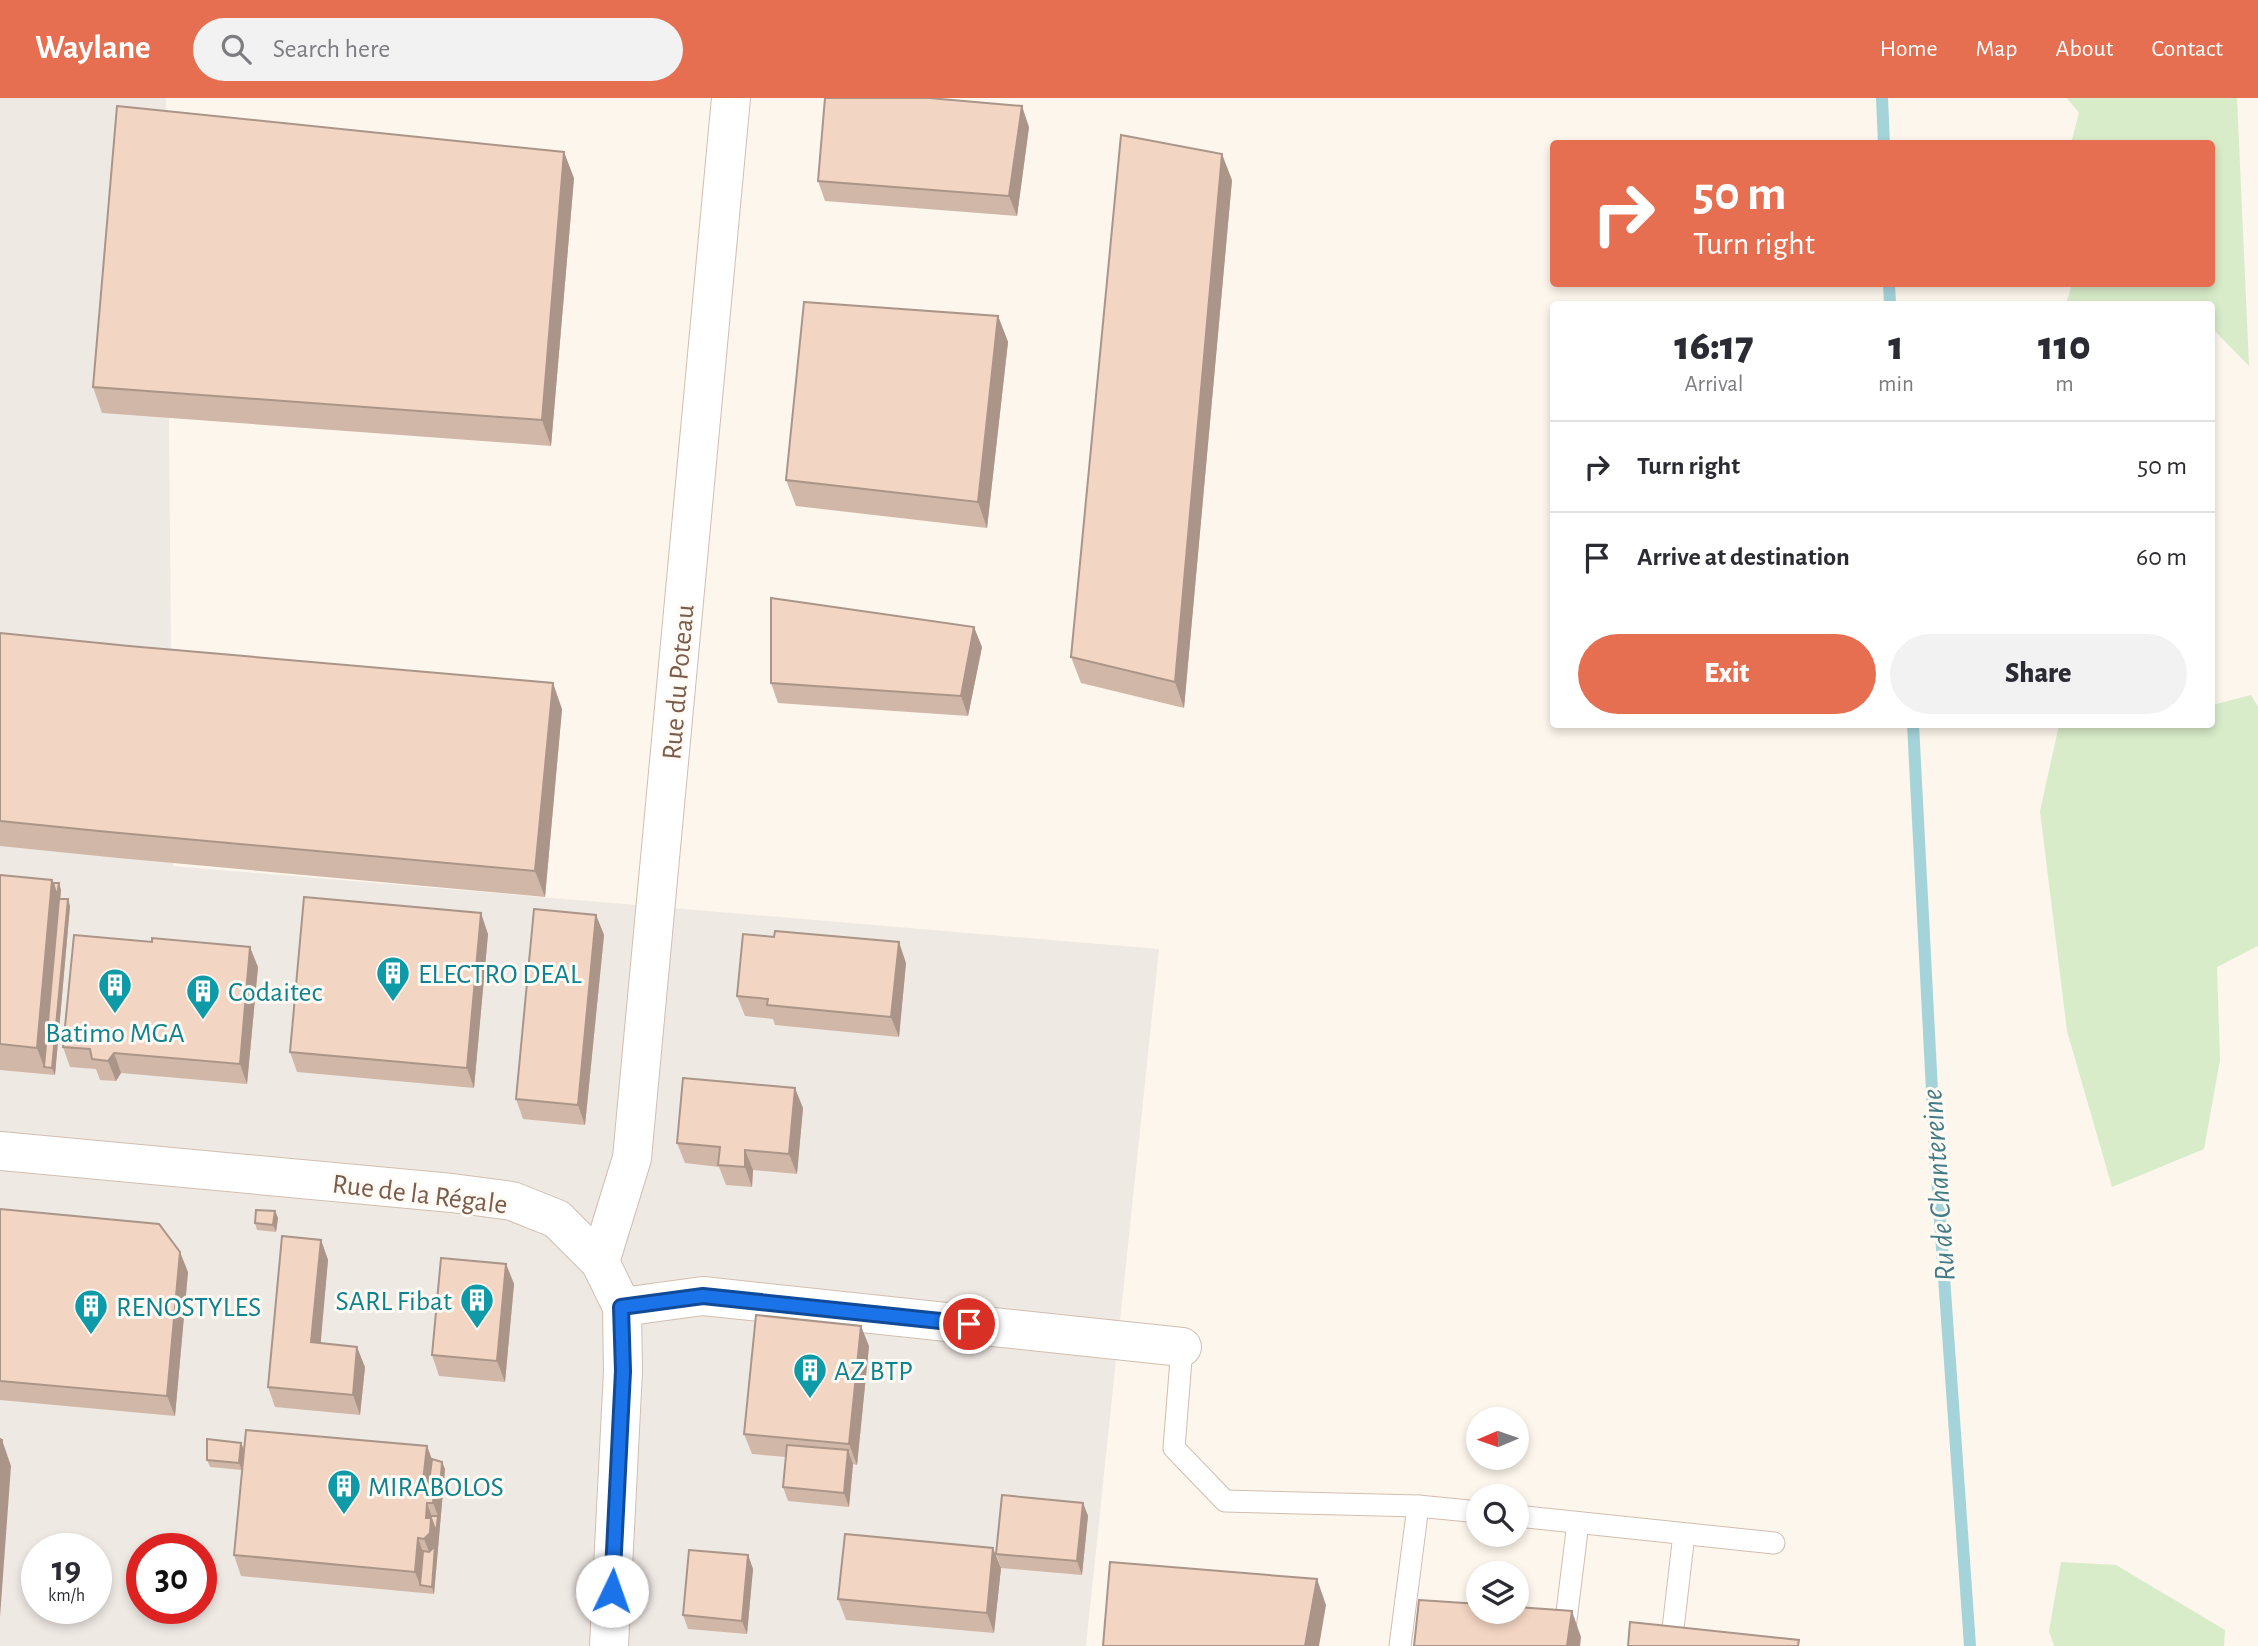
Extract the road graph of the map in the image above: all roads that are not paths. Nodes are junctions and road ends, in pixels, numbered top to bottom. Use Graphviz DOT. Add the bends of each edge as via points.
graph roads {
  1 [pos="731,98"];
  2 [pos="0,1151"];
  3 [pos="600,1262"];
  4 [pos="621,1307"];
  5 [pos="1182,1346"];
  6 [pos="1418,1506"];
  7 [pos="1466,1512"];
  8 [pos="1529,1517"];
  9 [pos="1578,1523"];
  10 [pos="1684,1534"];
  11 [pos="1774,1543"];
  12 [pos="1564,1636"];
  13 [pos="609,1646"];
  14 [pos="1400,1646"];
  15 [pos="1671,1646"];
  1 -- 3 [label="street, Rue du Poteau" via="632,1158"];
  2 -- 3 [label="street, Rue de la Régale" via="512,1200 557,1219"];
  3 -- 4 [label="street, Rue de la Régale"];
  4 -- 5 [label="street" via="703,1296"];
  4 -- 13 [label="street, Rue de la Régale" via="623,1371"];
  5 -- 6 [label="lane" via="1174,1448 1225,1501"];
  6 -- 7 [label="lane"];
  6 -- 14 [label="lane"];
  8 -- 9 [label="lane"];
  9 -- 10 [label="lane"];
  9 -- 12 [label="lane"];
  10 -- 11 [label="lane"];
  10 -- 15 [label="lane"];
}
